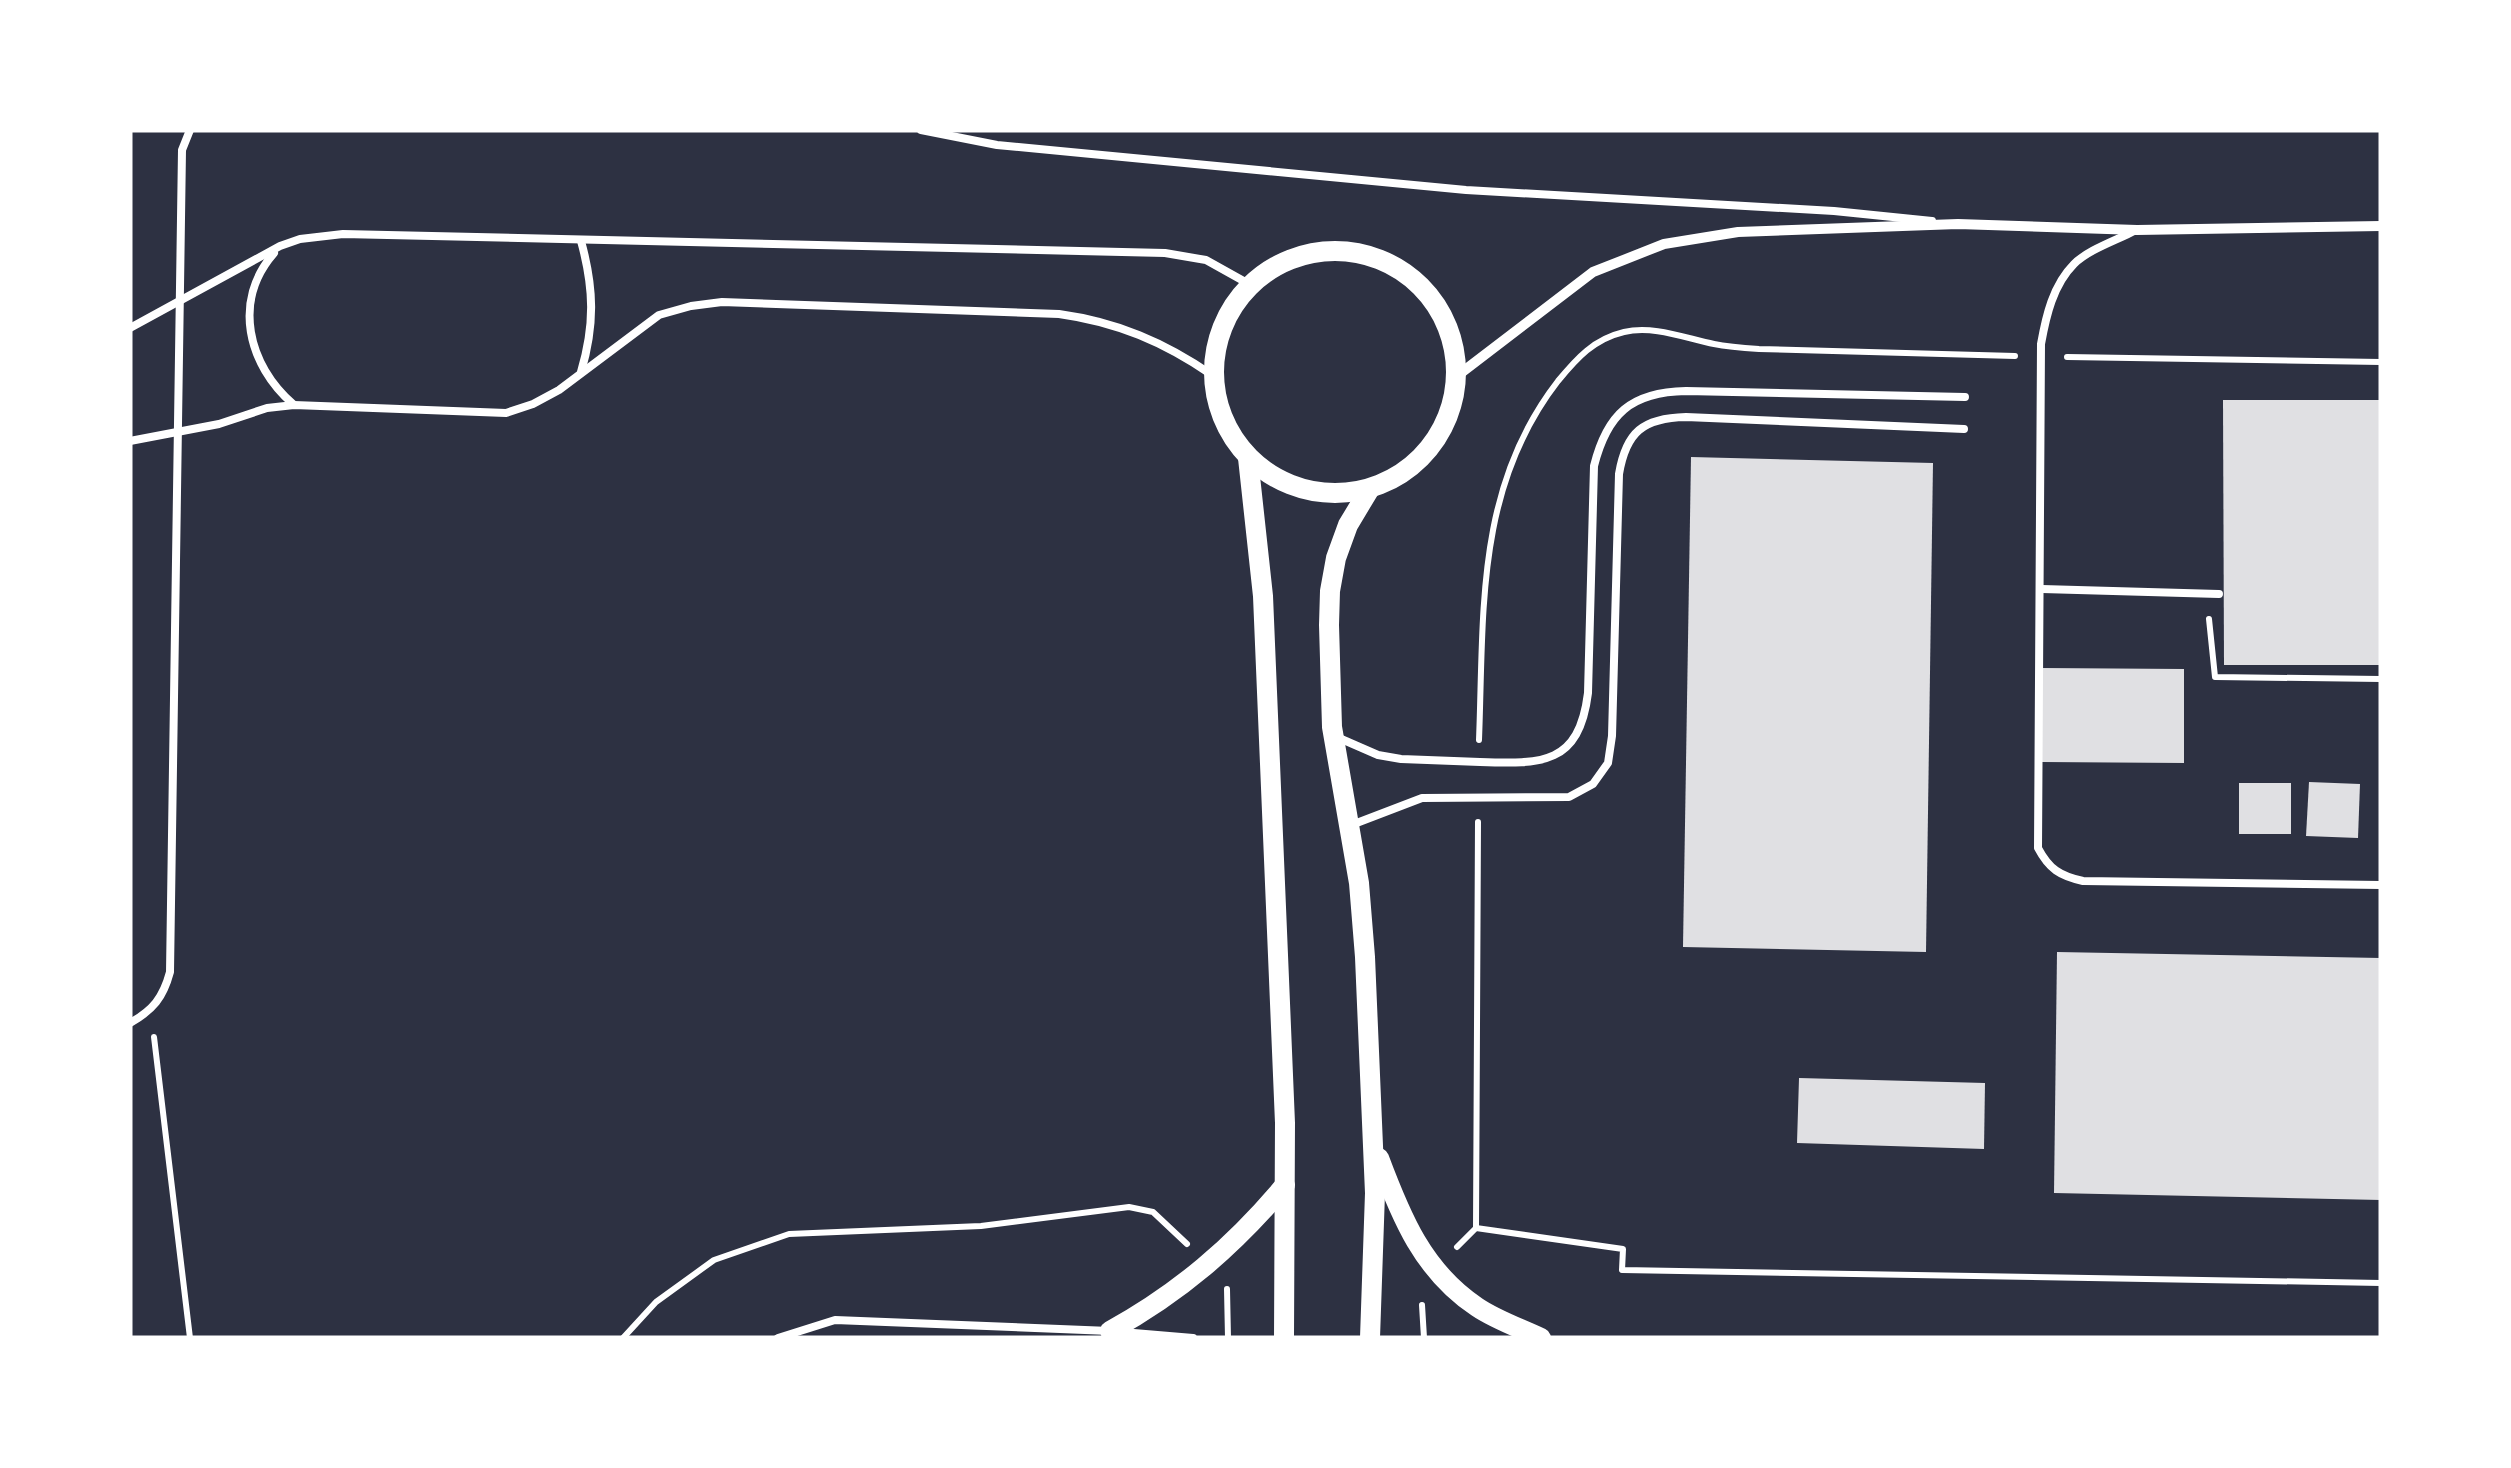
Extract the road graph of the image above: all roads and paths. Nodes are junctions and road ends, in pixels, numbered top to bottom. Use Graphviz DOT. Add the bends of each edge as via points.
graph roads {
  1 [pos="190,130"];
  2 [pos="921,130"];
  3 [pos="1958,224"];
  4 [pos="2381,226"];
  5 [pos="2137,230"];
  6 [pos="581,240"];
  7 [pos="280,246"];
  8 [pos="1249,284"];
  9 [pos="130,328"];
  10 [pos="2040,356"];
  11 [pos="2381,362"];
  12 [pos="581,372"];
  13 [pos="1212,375"];
  14 [pos="1457,376"];
  15 [pos="1966,397"];
  16 [pos="294,404"];
  17 [pos="1964,429"];
  18 [pos="130,441"];
  19 [pos="1248,458"];
  20 [pos="1369,490"];
  21 [pos="2042,589"];
  22 [pos="2206,594"];
  23 [pos="2219,594"];
  24 [pos="2381,679"];
  25 [pos="1332,727"];
  26 [pos="1478,762"];
  27 [pos="1478,796"];
  28 [pos="1350,826"];
  29 [pos="2381,885"];
  30 [pos="151,1011"];
  31 [pos="130,1023"];
  32 [pos="1373,1142"];
  33 [pos="1285,1186"];
  34 [pos="1476,1228"];
  35 [pos="1209,1265"];
  36 [pos="1435,1270"];
  37 [pos="2381,1283"];
  38 [pos="1110,1331"];
  39 [pos="190,1338"];
  40 [pos="624,1338"];
  41 [pos="778,1338"];
  42 [pos="1193,1338"];
  43 [pos="1228,1338"];
  44 [pos="1284,1338"];
  45 [pos="1370,1338"];
  46 [pos="1424,1338"];
  47 [pos="1541,1338"];
  1 -- 30 [label="lane" via="182,150 170,972"];
  2 -- 3 [label="lane" via="997,145 1446,188"];
  3 -- 5 [label="street"];
  3 -- 14 [label="street" via="1738,232 1664,244 1593,272"];
  4 -- 5 [label="street"];
  5 -- 10 [label="lane" via="2075,263 2046,314"];
  6 -- 7 [label="lane" via="343,234"];
  6 -- 8 [label="lane" via="1165,253 1206,260"];
  6 -- 12 [label="lane" via="594,307"];
  7 -- 9 [label="lane"];
  7 -- 16 [label="lane" via="256,284 250,328 263,371"];
  8 -- 13 [label="main road" via="1222,326"];
  8 -- 14 [label="main road" via="1283,261 1323,250 1364,253 1402,270 1432,298 1451,336"];
  10 -- 11 [label="path"];
  10 -- 21 [label="lane"];
  10 -- 26 [label="path" via="1759,349 1652,330 1626,331 1579,355 1516,450 1497,502 1486,558"];
  12 -- 13 [label="lane" via="659,315 722,302 1092,318 1155,340"];
  12 -- 16 [label="lane" via="559,390 506,413"];
  13 -- 19 [label="main road" via="1222,420"];
  14 -- 20 [label="main road" via="1449,414 1431,448 1414,466"];
  15 -- 26 [label="lane" via="1686,391 1634,401 1600,440 1594,466 1584,722 1568,746 1542,762"];
  16 -- 18 [label="lane"];
  17 -- 27 [label="lane" via="1686,417 1660,418 1638,430 1624,449 1619,474 1608,763 1593,784 1569,797"];
  19 -- 20 [label="main road" via="1292,486 1317,493"];
  19 -- 33 [label="main road" via="1264,596"];
  20 -- 25 [label="main road" via="1348,525 1330,591"];
  21 -- 22 [label="lane"];
  21 -- 29 [label="lane" via="2037,829 2048,866 2083,880"];
  22 -- 23 [label="lane"];
  22 -- 24 [label="path" via="2216,676"];
  25 -- 26 [label="lane" via="1336,736 1378,756"];
  25 -- 28 [label="main road"];
  27 -- 28 [label="lane" via="1422,798"];
  27 -- 34 [label="path"];
  28 -- 32 [label="main road" via="1366,957"];
  30 -- 31 [label="lane"];
  30 -- 39 [label="path"];
  32 -- 36 [label="main road" via="1399,1212"];
  32 -- 45 [label="main road"];
  33 -- 35 [label="main road"];
  33 -- 44 [label="main road"];
  34 -- 36 [label="path"];
  34 -- 37 [label="path" via="1623,1250 1622,1270"];
  35 -- 38 [label="main road"];
  35 -- 40 [label="path" via="1153,1212 1130,1206 981,1226 789,1234 714,1260 656,1302"];
  35 -- 43 [label="path" via="1227,1284"];
  36 -- 46 [label="path" via="1420,1286"];
  36 -- 47 [label="main road" via="1481,1310"];
  38 -- 41 [label="lane" via="835,1320"];
  38 -- 42 [label="lane"];
}
